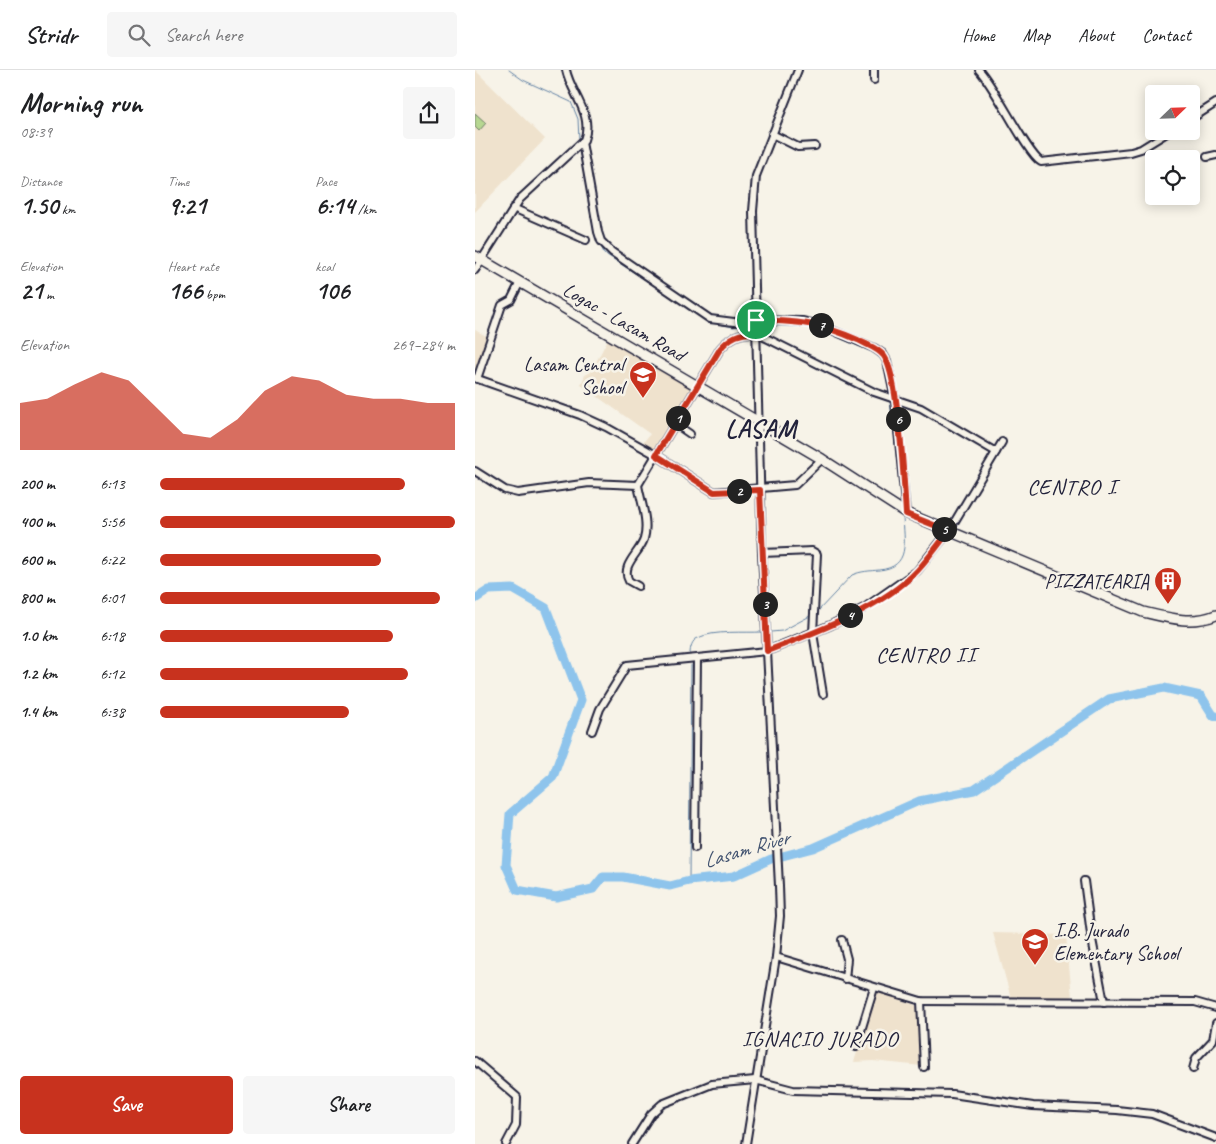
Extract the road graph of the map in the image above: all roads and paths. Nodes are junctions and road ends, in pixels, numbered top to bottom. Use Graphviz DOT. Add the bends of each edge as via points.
graph roads {
  1 [pos="566,70"];
  2 [pos="798,70"];
  3 [pos="874,70"];
  4 [pos="979,70"];
  5 [pos="874,80"];
  6 [pos="1216,103"];
  7 [pos="1200,113"];
  8 [pos="772,134"];
  9 [pos="1156,140"];
  10 [pos="582,142"];
  11 [pos="815,146"];
  12 [pos="1216,155"];
  13 [pos="1207,157"];
  14 [pos="513,208"];
  15 [pos="586,240"];
  16 [pos="478,258"];
  17 [pos="475,270"];
  18 [pos="520,282"];
  19 [pos="756,320"];
  20 [pos="756,333"];
  21 [pos="476,378"];
  22 [pos="697,385"];
  23 [pos="895,400"];
  24 [pos="759,422"];
  25 [pos="675,424"];
  26 [pos="690,434"];
  27 [pos="1002,442"];
  28 [pos="996,452"];
  29 [pos="656,455"];
  30 [pos="822,459"];
  31 [pos="475,471"];
  32 [pos="638,485"];
  33 [pos="760,490"];
  34 [pos="906,514"];
  35 [pos="949,531"];
  36 [pos="762,553"];
  37 [pos="638,586"];
  38 [pos="1214,618"];
  39 [pos="813,632"];
  40 [pos="767,651"];
  41 [pos="697,659"];
  42 [pos="823,694"];
  43 [pos="592,731"];
  44 [pos="695,848"];
  45 [pos="1084,881"];
  46 [pos="842,940"];
  47 [pos="776,957"];
  48 [pos="845,979"];
  49 [pos="874,988"];
  50 [pos="921,1002"];
  51 [pos="1104,1002"];
  52 [pos="1216,1008"];
  53 [pos="1216,1023"];
  54 [pos="856,1047"];
  55 [pos="475,1061"];
  56 [pos="924,1067"];
  57 [pos="1193,1069"];
  58 [pos="755,1080"];
  59 [pos="1216,1138"];
  60 [pos="506,1144"];
  61 [pos="632,1144"];
  62 [pos="746,1144"];
  1 -- 10 [label="street" via="586,116 587,132"];
  2 -- 8 [label="street"];
  3 -- 5 [label="street"];
  4 -- 9 [label="street" via="1041,162 1131,152"];
  6 -- 7 [label="street"];
  8 -- 11 [label="street" via="798,147"];
  8 -- 19 [label="street" via="753,192"];
  10 -- 14 [label="street" via="532,186"];
  10 -- 19 [label="street" via="598,232 604,245 710,319"];
  12 -- 13 [label="street"];
  14 -- 15 [label="street"];
  14 -- 16 [label="street"];
  16 -- 17 [label="street"];
  16 -- 18 [label="main road, Logac - Lasam Road"];
  18 -- 21 [label="street" via="511,300 502,305"];
  18 -- 22 [label="main road, Logac - Lasam Road"];
  19 -- 20 [label="street"];
  19 -- 23 [label="street" via="802,321 821,325 875,348 887,361"];
  20 -- 22 [label="street" via="728,339"];
  20 -- 23 [label="street"];
  20 -- 24 [label="street"];
  21 -- 29 [label="street" via="579,415"];
  22 -- 24 [label="main road, Logac - Lasam Road"];
  22 -- 25 [label="street"];
  23 -- 28 [label="street" via="921,408"];
  23 -- 34 [label="street"];
  24 -- 30 [label="main road, Logac - Lasam Road"];
  24 -- 33 [label="street"];
  25 -- 26 [label="street"];
  25 -- 29 [label="street"];
  27 -- 28 [label="street"];
  28 -- 35 [label="street"];
  29 -- 32 [label="street"];
  29 -- 33 [label="street" via="714,492"];
  30 -- 33 [label="street" via="795,485"];
  30 -- 34 [label="main road, Logac - Lasam Road"];
  31 -- 32 [label="street" via="505,490 517,493 589,483"];
  32 -- 37 [label="street" via="646,529 627,573 629,580"];
  33 -- 36 [label="street"];
  34 -- 35 [label="main road, Logac - Lasam Road"];
  35 -- 38 [label="main road, Logac - Lasam Road" via="1143,612 1175,619"];
  35 -- 39 [label="street" via="917,571 890,592"];
  36 -- 39 [label="street" via="805,551 817,554"];
  36 -- 40 [label="street"];
  39 -- 40 [label="street"];
  39 -- 42 [label="street"];
  40 -- 41 [label="street"];
  40 -- 47 [label="street" via="779,886"];
  41 -- 43 [label="street" via="627,665 600,709"];
  41 -- 44 [label="street"];
  45 -- 51 [label="street"];
  46 -- 48 [label="street" via="847,959"];
  47 -- 48 [label="street"];
  47 -- 58 [label="street"];
  48 -- 49 [label="street"];
  49 -- 50 [label="street"];
  49 -- 54 [label="street"];
  50 -- 51 [label="street"];
  50 -- 56 [label="street"];
  51 -- 52 [label="street" via="1195,1002"];
  53 -- 57 [label="street" via="1213,1040 1196,1058"];
  55 -- 60 [label="street" via="517,1097 516,1125"];
  58 -- 59 [label="street" via="800,1090 952,1094 1033,1106 1139,1112 1161,1116"];
  58 -- 61 [label="street" via="712,1084 668,1101 651,1114"];
  58 -- 62 [label="street"];
}
